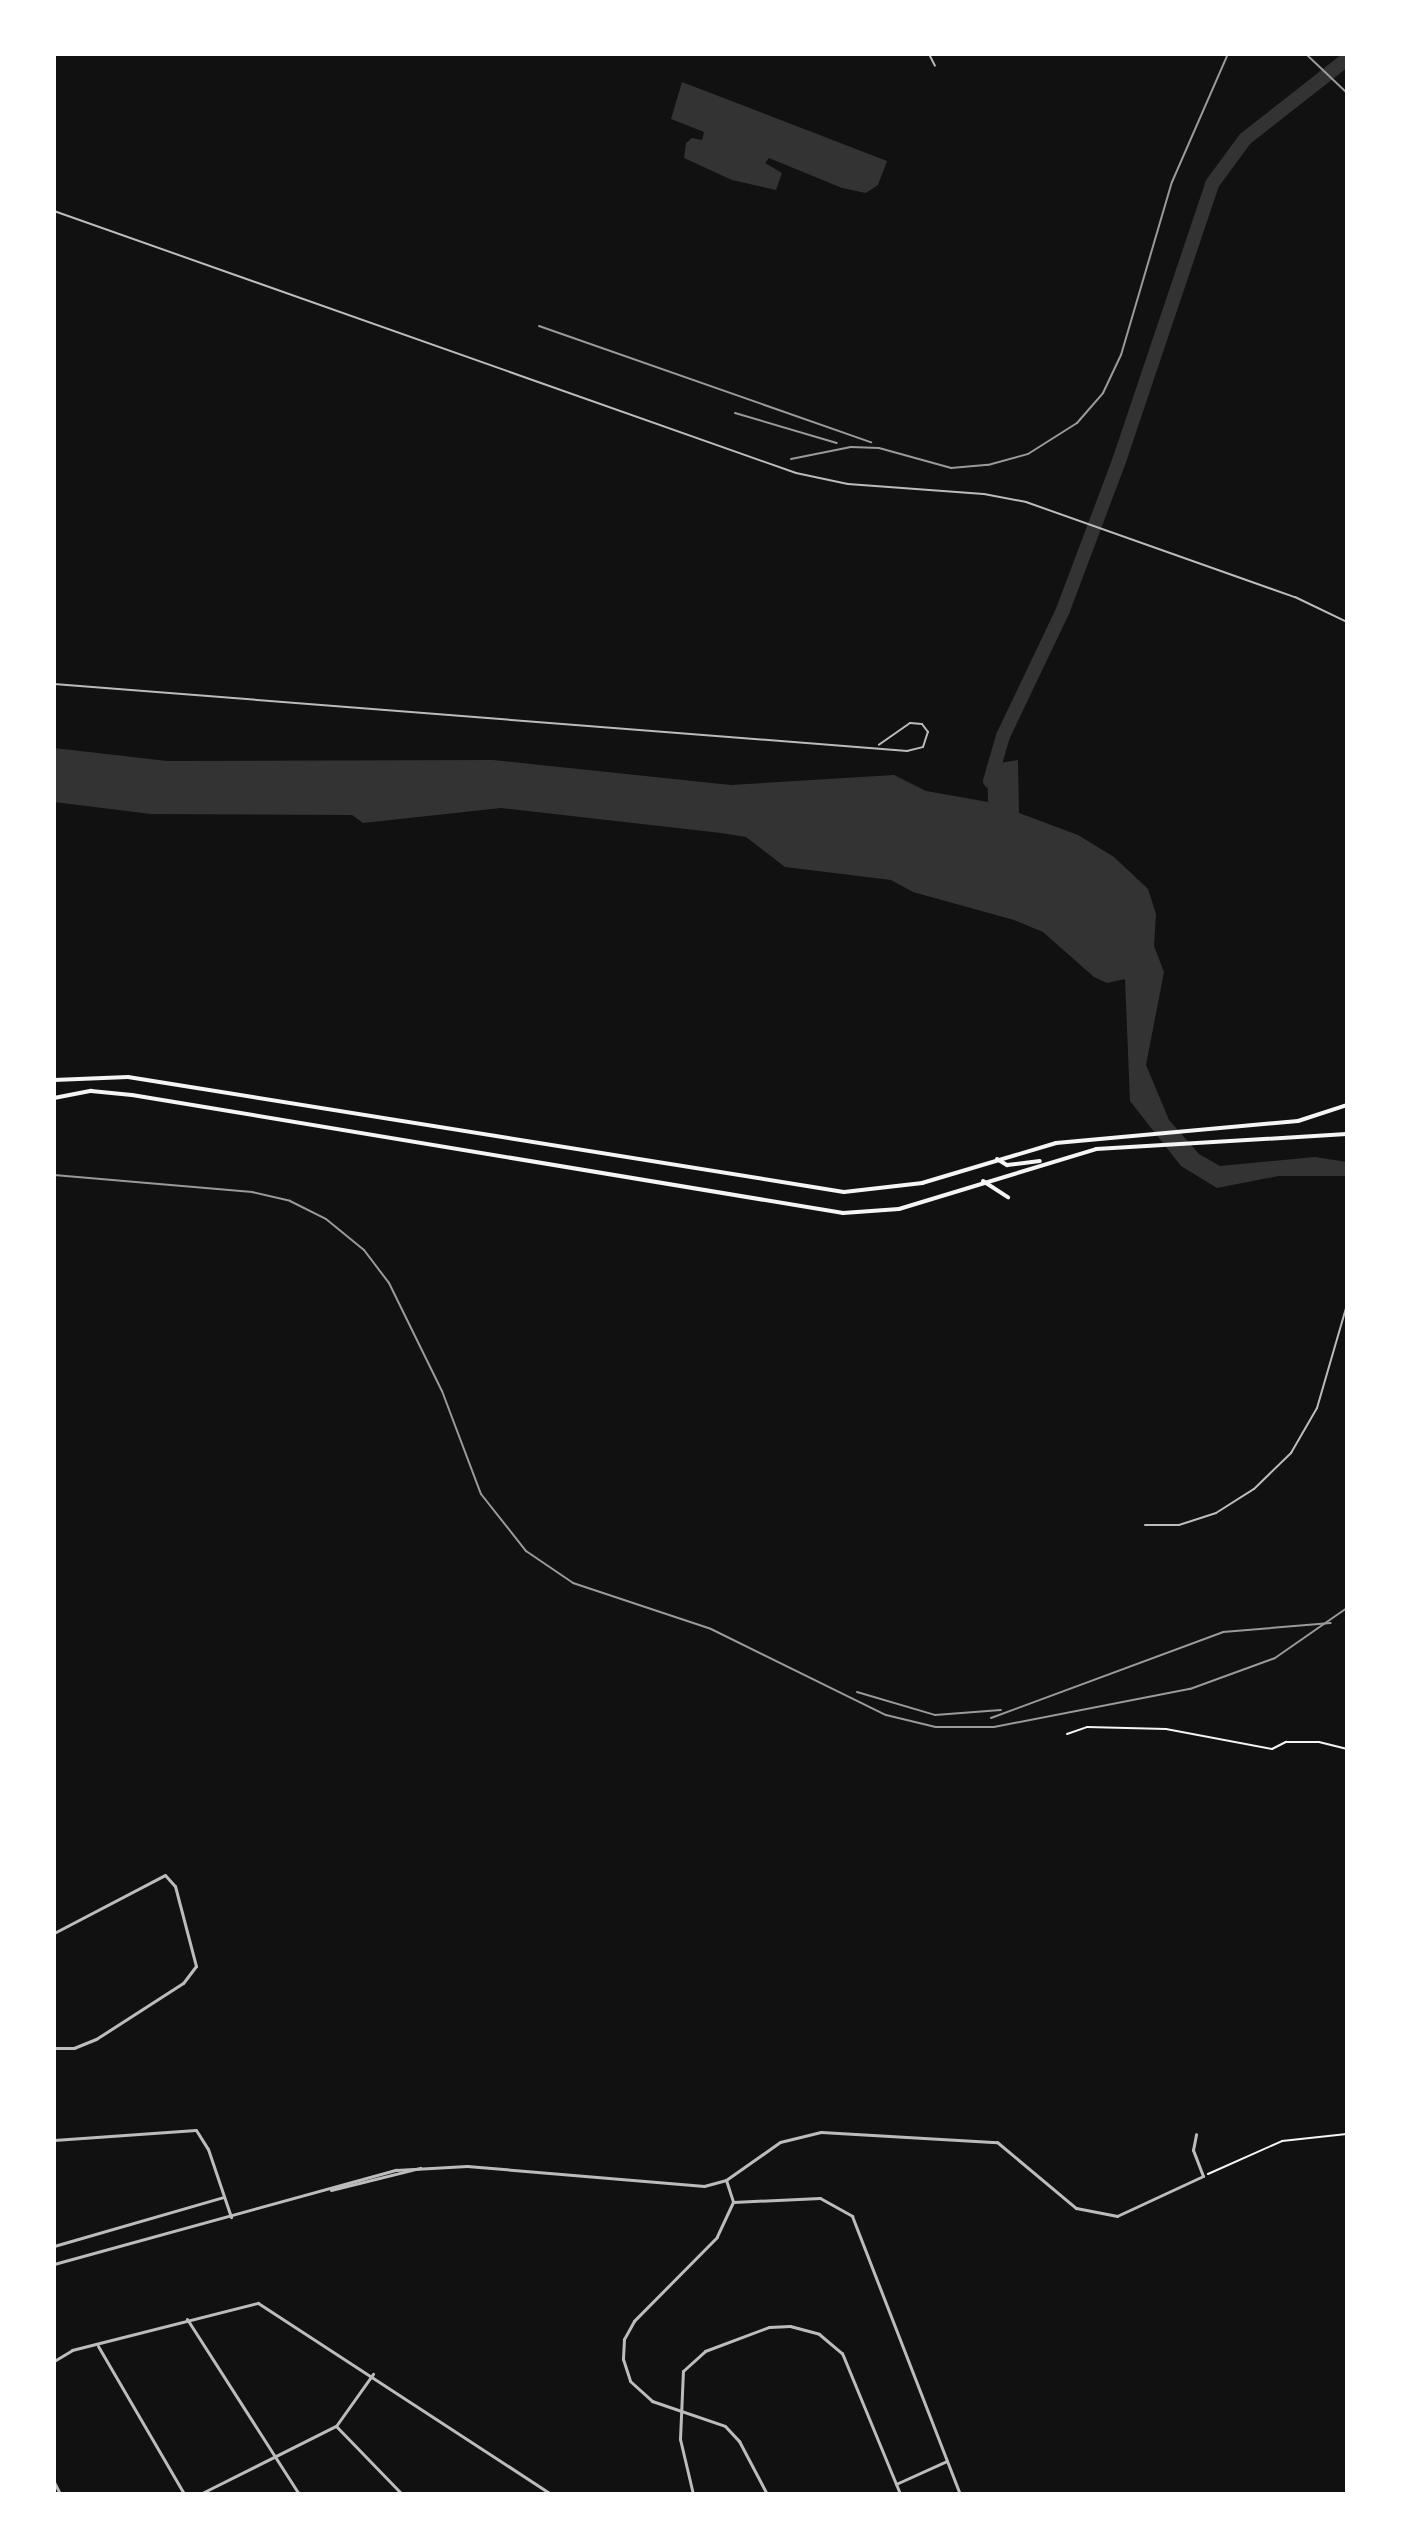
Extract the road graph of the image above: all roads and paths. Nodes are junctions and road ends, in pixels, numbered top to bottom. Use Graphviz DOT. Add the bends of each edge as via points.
graph roads {
  1 [pos="929,54"];
  2 [pos="935,66"];
  3 [pos="54,211"];
  4 [pos="1347,622"];
  5 [pos="54,684"];
  6 [pos="879,745"];
  7 [pos="54,1080"];
  8 [pos="54,1098"];
  9 [pos="1347,1105"];
  10 [pos="1347,1134"];
  11 [pos="997,1159"];
  12 [pos="1044,1162"];
  13 [pos="982,1181"];
  14 [pos="1008,1197"];
  15 [pos="1347,1305"];
  16 [pos="1145,1525"];
  17 [pos="1067,1734"];
  18 [pos="1347,1749"];
  19 [pos="54,1933"];
  20 [pos="54,2048"];
  21 [pos="1196,2134"];
  22 [pos="1347,2134"];
  23 [pos="54,2140"];
  24 [pos="420,2168"];
  25 [pos="1203,2176"];
  26 [pos="726,2180"];
  27 [pos="329,2190"];
  28 [pos="224,2197"];
  29 [pos="733,2202"];
  30 [pos="231,2217"];
  31 [pos="54,2246"];
  32 [pos="54,2264"];
  33 [pos="186,2318"];
  34 [pos="97,2344"];
  35 [pos="54,2361"];
  36 [pos="373,2374"];
  37 [pos="678,2409"];
  38 [pos="336,2426"];
  39 [pos="275,2456"];
  40 [pos="947,2461"];
  41 [pos="54,2482"];
  42 [pos="896,2485"];
  43 [pos="60,2494"];
  44 [pos="184,2494"];
  45 [pos="200,2494"];
  46 [pos="299,2494"];
  47 [pos="402,2494"];
  48 [pos="551,2494"];
  49 [pos="693,2494"];
  50 [pos="767,2494"];
  51 [pos="900,2494"];
  52 [pos="960,2494"];
  1 -- 2 [label="lane"];
  3 -- 4 [label="lane" via="822,480 984,494 1066,516 1295,597"];
  5 -- 6 [label="lane"];
  6 -- 6 [label="lane" via="910,723 922,724 928,732 928,741 915,750"];
  7 -- 11 [label="main road" via="128,1077 844,1192 897,1189"];
  8 -- 13 [label="main road" via="91,1091 132,1095 843,1213 899,1209"];
  9 -- 11 [label="main road" via="1298,1121 1056,1143"];
  10 -- 12 [label="main road" via="1139,1144"];
  11 -- 12 [label="main road" via="1007,1165"];
  12 -- 13 [label="main road"];
  13 -- 14 [label="main road"];
  15 -- 16 [label="lane" via="1317,1408 1291,1453 1254,1489 1216,1513 1179,1525"];
  17 -- 18 [label="path" via="1087,1727 1166,1729 1272,1749 1286,1742"];
  19 -- 20 [label="street" via="165,1875 175,1886 196,1963 183,1983 122,2023 83,2045"];
  21 -- 25 [label="street" via="1193,2150"];
  22 -- 25 [label="path" via="1282,2141"];
  23 -- 28 [label="street" via="190,2128 204,2140"];
  24 -- 26 [label="street" via="480,2167 693,2186"];
  24 -- 27 [label="street"];
  24 -- 27 [label="street" via="364,2186"];
  25 -- 26 [label="street" via="1131,2213 1099,2216 1057,2195 997,2142 821,2132 780,2142"];
  26 -- 29 [label="street"];
  27 -- 30 [label="street"];
  28 -- 30 [label="street"];
  28 -- 31 [label="street"];
  29 -- 37 [label="street" via="717,2237 634,2321 624,2339 630,2381 652,2401"];
  29 -- 40 [label="street" via="820,2198 852,2216"];
  30 -- 32 [label="street"];
  33 -- 34 [label="street"];
  33 -- 36 [label="street" via="258,2303"];
  33 -- 39 [label="street"];
  34 -- 35 [label="street"];
  34 -- 44 [label="street"];
  36 -- 38 [label="street"];
  36 -- 48 [label="street"];
  37 -- 42 [label="street" via="679,2380 694,2358 769,2327 802,2328 842,2353"];
  37 -- 49 [label="street"];
  37 -- 50 [label="street" via="713,2420 733,2434"];
  38 -- 39 [label="street"];
  38 -- 47 [label="street"];
  39 -- 45 [label="street"];
  39 -- 46 [label="street"];
  40 -- 42 [label="street"];
  40 -- 52 [label="street"];
  41 -- 43 [label="street"];
  42 -- 51 [label="street"];
}
